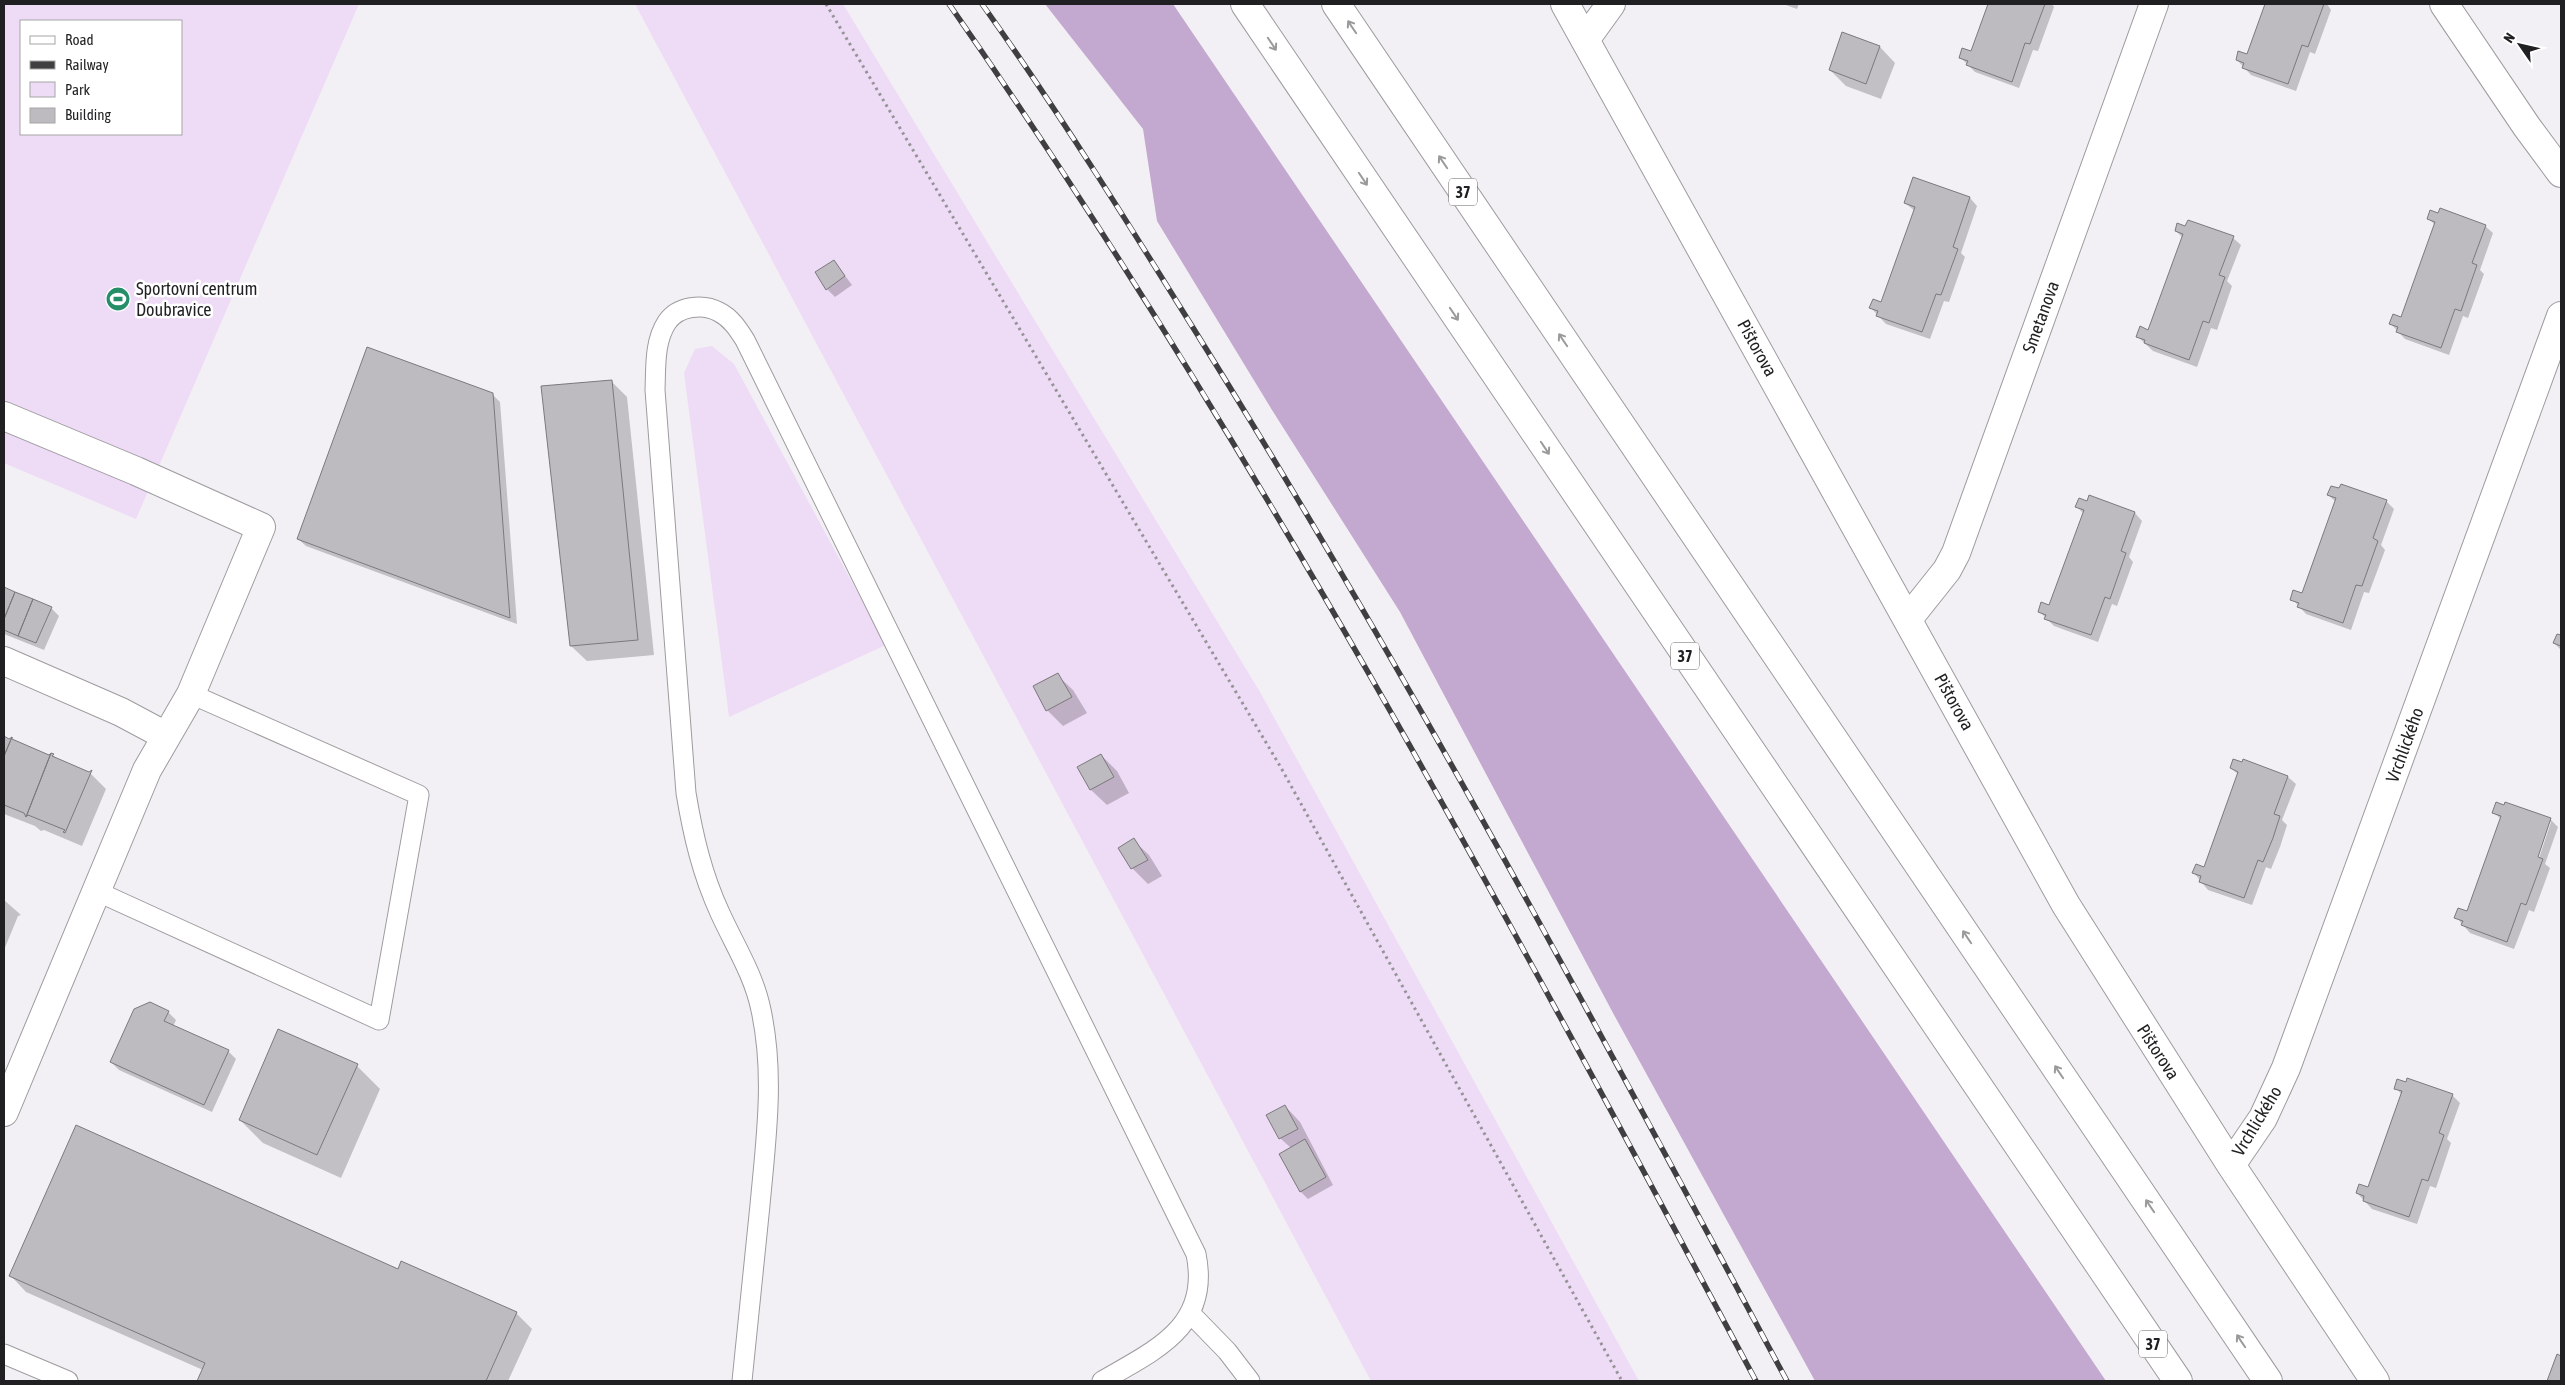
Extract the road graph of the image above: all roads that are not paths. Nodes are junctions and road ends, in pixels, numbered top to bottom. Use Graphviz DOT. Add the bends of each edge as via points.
graph roads {
  1 [pos="1245,4"];
  2 [pos="1336,4"];
  3 [pos="1565,4"];
  4 [pos="1611,4"];
  5 [pos="2154,4"];
  6 [pos="2444,4"];
  7 [pos="1585,40"];
  8 [pos="2561,173"];
  9 [pos="2561,316"];
  10 [pos="4,416"];
  11 [pos="1908,619"];
  12 [pos="4,661"];
  13 [pos="192,694"];
  14 [pos="166,736"];
  15 [pos="96,891"];
  16 [pos="4,1112"];
  17 [pos="2231,1165"];
  18 [pos="1190,1314"];
  19 [pos="4,1354"];
  20 [pos="68,1381"];
  21 [pos="742,1381"];
  22 [pos="1102,1381"];
  23 [pos="1250,1381"];
  24 [pos="2178,1381"];
  25 [pos="2268,1381"];
  26 [pos="2375,1381"];
  1 -- 24 [label="main road, 37, one-way"];
  25 -- 2 [label="main road, 37, one-way"];
  3 -- 7 [label="main road, Pištorova"];
  4 -- 7 [label="main road"];
  5 -- 11 [label="main road, Smetanova" via="1956,553 1947,570"];
  6 -- 8 [label="main road"];
  7 -- 11 [label="main road, Pištorova"];
  9 -- 17 [label="main road, Vrchlického" via="2286,1068 2263,1118"];
  10 -- 13 [label="main road" via="261,527"];
  11 -- 17 [label="main road, Pištorova" via="2066,905"];
  12 -- 14 [label="main road" via="121,712"];
  13 -- 14 [label="main road"];
  13 -- 15 [label="lane" via="419,795 379,1020"];
  14 -- 15 [label="main road" via="147,770"];
  15 -- 16 [label="main road"];
  17 -- 26 [label="main road, Pištorova"];
  18 -- 21 [label="lane" via="1199,1294 1201,1276 1196,1254 745,340 736,325 719,311 698,306 682,309 668,321 658,341 655,390 686,793 705,877 749,972 761,1008 767,1041 770,1080 768,1124"];
  18 -- 22 [label="lane" via="1161,1345"];
  18 -- 23 [label="lane" via="1227,1351"];
  19 -- 20 [label="lane"];
}
